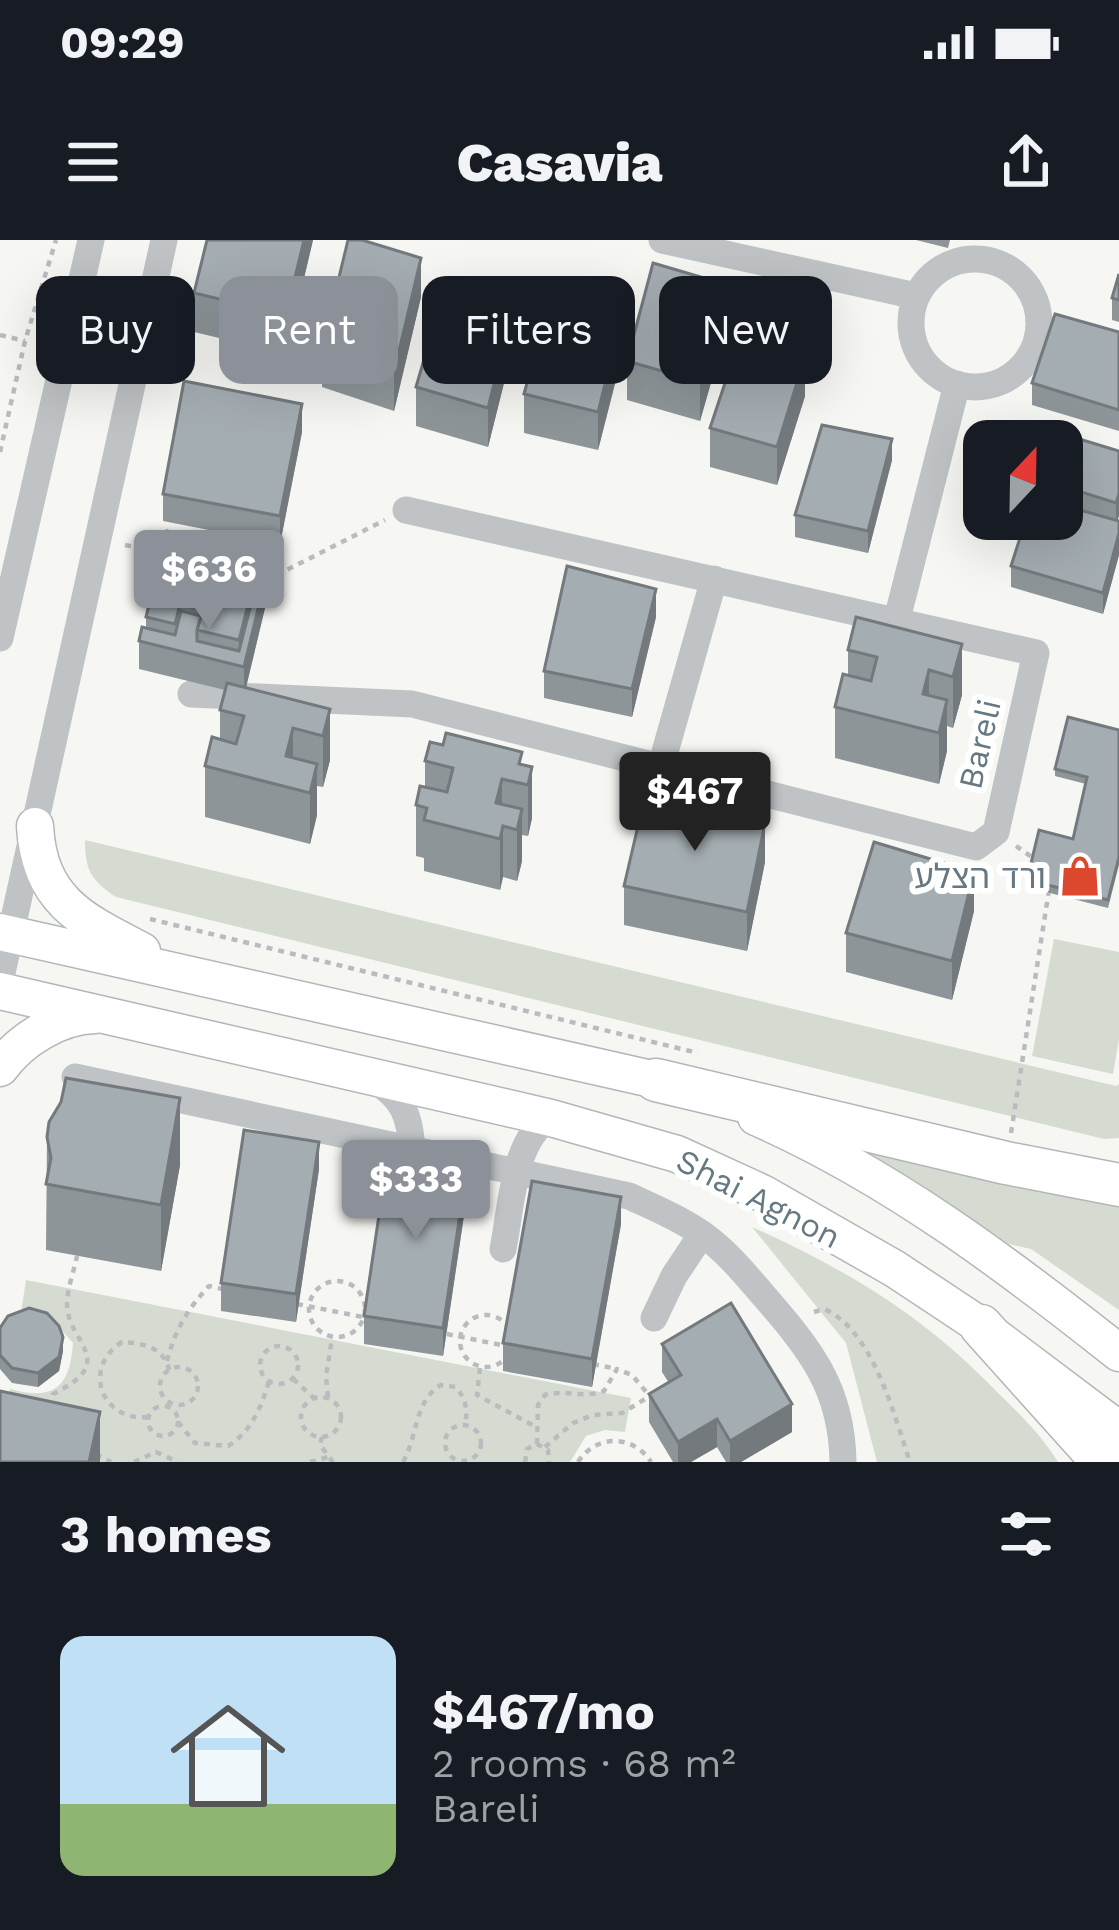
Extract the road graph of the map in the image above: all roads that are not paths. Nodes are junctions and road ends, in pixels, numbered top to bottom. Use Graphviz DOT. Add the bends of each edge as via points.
graph roads {
  1 [pos="91,240"];
  2 [pos="164,240"];
  3 [pos="662,240"];
  4 [pos="986,249"];
  5 [pos="916,296"];
  6 [pos="956,385"];
  7 [pos="406,509"];
  8 [pos="714,579"];
  9 [pos="896,622"];
  10 [pos="0,638"];
  11 [pos="191,694"];
  12 [pos="661,766"];
  13 [pos="35,826"];
  14 [pos="6,933"];
  15 [pos="194,977"];
  16 [pos="0,987"];
  17 [pos="105,1015"];
  18 [pos="0,1068"];
  19 [pos="75,1077"];
  20 [pos="370,1077"];
  21 [pos="656,1080"];
  22 [pos="551,1118"];
  23 [pos="412,1150"];
  24 [pos="519,1173"];
  25 [pos="1119,1185"];
  26 [pos="702,1234"];
  27 [pos="503,1249"];
  28 [pos="654,1318"];
  29 [pos="981,1326"];
  30 [pos="1119,1353"];
  31 [pos="1119,1430"];
  32 [pos="843,1462"];
  33 [pos="1103,1462"];
  1 -- 10 [label="street"];
  2 -- 13 [label="street"];
  3 -- 5 [label="street"];
  4 -- 5 [label="street" via="940,269"];
  4 -- 6 [label="street" via="1036,301 1036,344 1001,382"];
  5 -- 6 [label="street" via="913,340 923,360"];
  6 -- 9 [label="street"];
  7 -- 8 [label="street, Bareli"];
  8 -- 9 [label="street, Bareli"];
  8 -- 12 [label="street"];
  9 -- 12 [label="street, Bareli" via="1036,653 997,832 976,847"];
  11 -- 12 [label="street, Bareli" via="412,704"];
  13 -- 14 [label="street"];
  13 -- 15 [label="main road" via="42,868 65,905"];
  14 -- 15 [label="main road, Shai Agnon"];
  14 -- 16 [label="street"];
  15 -- 21 [label="main road, Shai Agnon"];
  16 -- 17 [label="main road, Shai Agnon"];
  17 -- 18 [label="main road" via="59,1023"];
  17 -- 20 [label="main road, Shai Agnon"];
  19 -- 23 [label="street"];
  20 -- 22 [label="main road, Shai Agnon"];
  20 -- 23 [label="street" via="407,1111"];
  21 -- 25 [label="highway"];
  21 -- 30 [label="main road, Shai Agnon" via="753,1115 861,1170"];
  22 -- 24 [label="street" via="527,1138"];
  22 -- 29 [label="main road, Shai Agnon" via="732,1178"];
  23 -- 24 [label="street"];
  24 -- 26 [label="street" via="629,1196"];
  24 -- 27 [label="street"];
  26 -- 28 [label="street"];
  26 -- 32 [label="street" via="813,1353 831,1394"];
  29 -- 31 [label="main road, Shai Agnon"];
  29 -- 33 [label="highway"];
}
